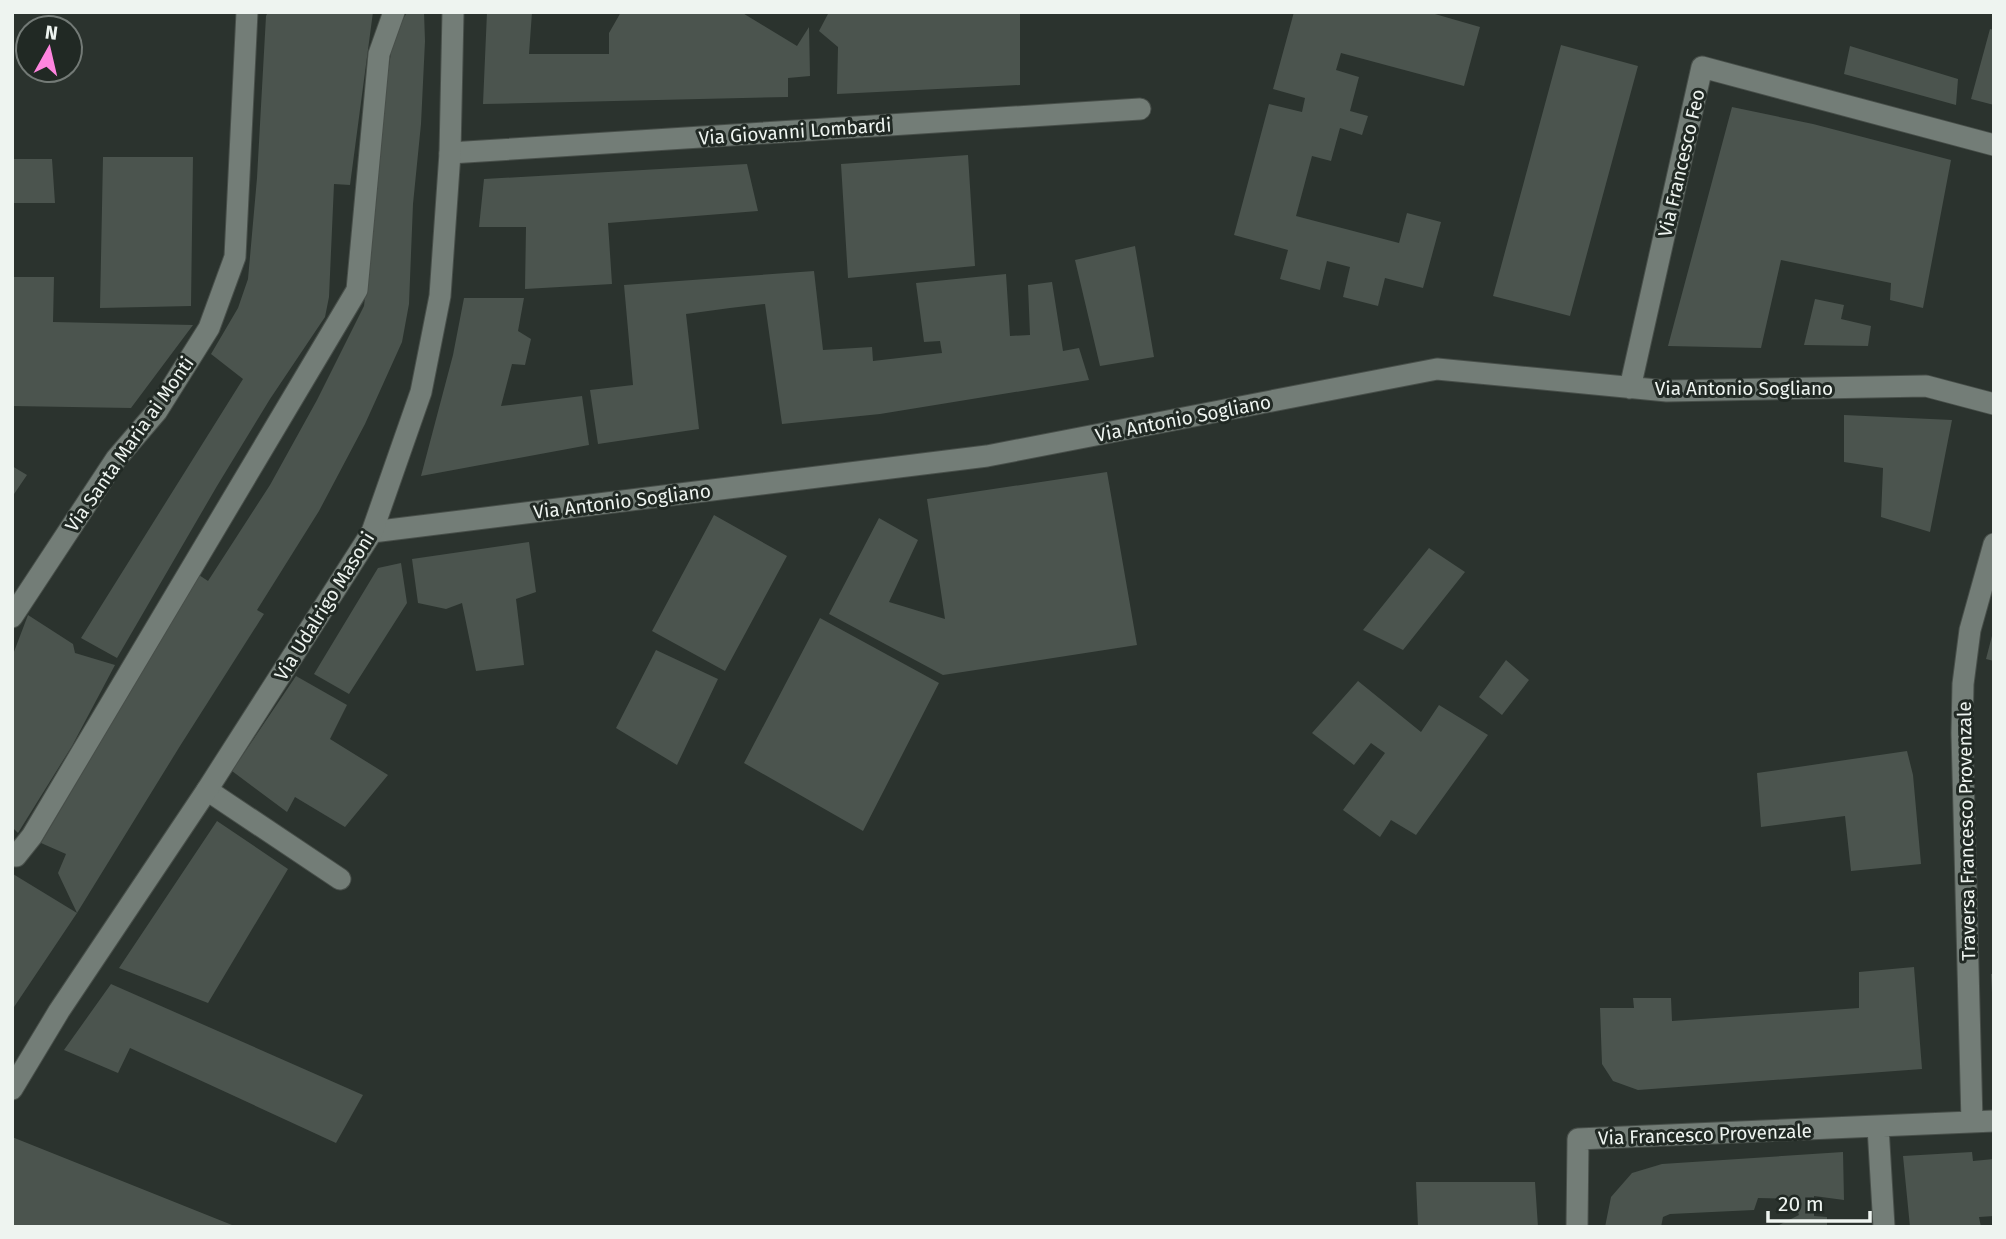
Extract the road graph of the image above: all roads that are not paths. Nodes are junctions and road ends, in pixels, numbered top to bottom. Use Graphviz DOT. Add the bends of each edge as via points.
graph roads {
  1 [pos="247,12"];
  2 [pos="394,12"];
  3 [pos="453,12"];
  4 [pos="1140,109"];
  5 [pos="1994,145"];
  6 [pos="450,153"];
  7 [pos="1630,388"];
  8 [pos="1994,404"];
  9 [pos="372,532"];
  10 [pos="1994,544"];
  11 [pos="12,617"];
  12 [pos="207,790"];
  13 [pos="12,855"];
  14 [pos="340,879"];
  15 [pos="12,1089"];
  16 [pos="1994,1121"];
  17 [pos="1972,1122"];
  18 [pos="1878,1127"];
  19 [pos="1577,1227"];
  20 [pos="1884,1227"];
  1 -- 11 [label="street, Via Santa Maria ai Monti" via="235,257 209,328 157,411 116,459"];
  2 -- 13 [label="street" via="379,54 358,290 38,827 16,856"];
  3 -- 6 [label="street, Via Udalrigo Masoni"];
  4 -- 6 [label="street, Via Giovanni Lombardi"];
  5 -- 7 [label="street, Via Francesco Feo" via="1702,68"];
  6 -- 9 [label="street, Via Udalrigo Masoni" via="440,296 424,378"];
  7 -- 8 [label="street, Via Antonio Sogliano" via="1926,386"];
  7 -- 9 [label="street, Via Antonio Sogliano" via="1437,369 987,456"];
  9 -- 12 [label="street, Via Udalrigo Masoni"];
  10 -- 17 [label="street, Traversa Francesco Provenzale" via="1970,630 1963,696"];
  12 -- 14 [label="street"];
  12 -- 15 [label="street, Via Udalrigo Masoni"];
  16 -- 17 [label="street, Via Francesco Provenzale"];
  17 -- 18 [label="street, Via Francesco Provenzale"];
  18 -- 19 [label="street, Via Francesco Provenzale" via="1577,1139"];
  18 -- 20 [label="street"];
}
